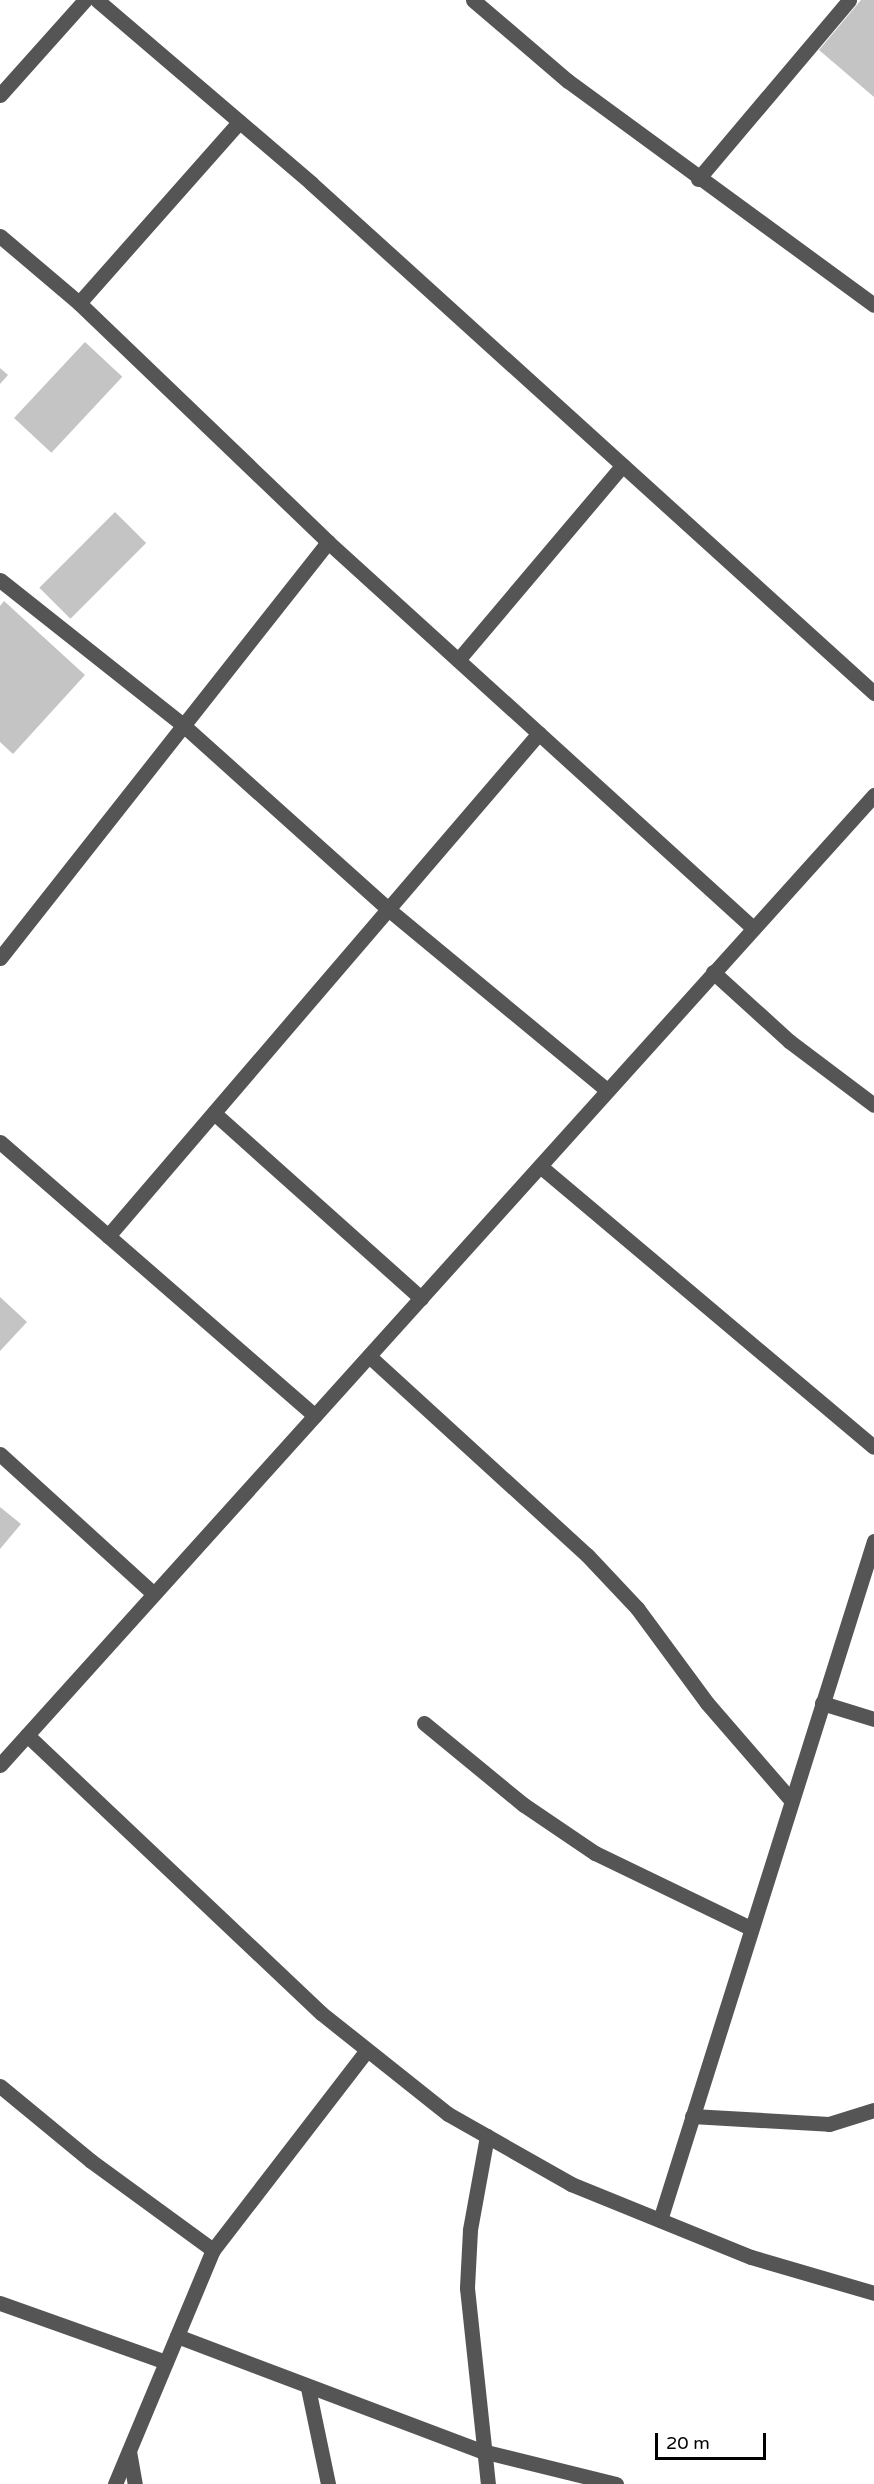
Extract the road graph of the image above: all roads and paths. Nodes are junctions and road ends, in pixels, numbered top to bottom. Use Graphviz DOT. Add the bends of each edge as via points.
graph roads {
  1 [pos="85,0"];
  2 [pos="97,0"];
  3 [pos="473,0"];
  4 [pos="849,0"];
  5 [pos="0,95"];
  6 [pos="239,122"];
  7 [pos="698,179"];
  8 [pos="0,236"];
  9 [pos="79,303"];
  10 [pos="874,305"];
  11 [pos="623,465"];
  12 [pos="328,542"];
  13 [pos="0,581"];
  14 [pos="458,660"];
  15 [pos="874,693"];
  16 [pos="183,725"];
  17 [pos="539,733"];
  18 [pos="874,795"];
  19 [pos="388,909"];
  20 [pos="752,927"];
  21 [pos="0,958"];
  22 [pos="712,972"];
  23 [pos="607,1090"];
  24 [pos="874,1105"];
  25 [pos="213,1113"];
  26 [pos="0,1142"];
  27 [pos="540,1166"];
  28 [pos="108,1236"];
  29 [pos="421,1298"];
  30 [pos="369,1356"];
  31 [pos="315,1416"];
  32 [pos="874,1446"];
  33 [pos="0,1454"];
  34 [pos="874,1541"];
  35 [pos="154,1594"];
  36 [pos="822,1703"];
  37 [pos="874,1719"];
  38 [pos="424,1723"];
  39 [pos="27,1735"];
  40 [pos="0,1765"];
  41 [pos="791,1800"];
  42 [pos="750,1928"];
  43 [pos="367,2050"];
  44 [pos="0,2085"];
  45 [pos="874,2110"];
  46 [pos="692,2116"];
  47 [pos="487,2136"];
  48 [pos="660,2220"];
  49 [pos="213,2250"];
  50 [pos="874,2293"];
  51 [pos="0,2303"];
  52 [pos="177,2336"];
  53 [pos="166,2362"];
  54 [pos="308,2388"];
  55 [pos="129,2450"];
  56 [pos="482,2451"];
  57 [pos="115,2484"];
  58 [pos="135,2484"];
  59 [pos="328,2484"];
  60 [pos="488,2484"];
  61 [pos="616,2484"];
  1 -- 5 [label="street"];
  2 -- 6 [label="street"];
  3 -- 7 [label="street" via="568,81"];
  4 -- 7 [label="street"];
  6 -- 9 [label="street"];
  6 -- 11 [label="street"];
  7 -- 10 [label="street"];
  8 -- 9 [label="street"];
  9 -- 12 [label="street"];
  11 -- 14 [label="street"];
  11 -- 15 [label="street"];
  12 -- 14 [label="street"];
  12 -- 16 [label="street"];
  13 -- 16 [label="street"];
  14 -- 17 [label="street"];
  16 -- 19 [label="street"];
  16 -- 21 [label="street"];
  17 -- 19 [label="street"];
  17 -- 20 [label="street"];
  18 -- 20 [label="street"];
  19 -- 23 [label="street"];
  19 -- 25 [label="street"];
  20 -- 22 [label="street"];
  22 -- 23 [label="street"];
  22 -- 24 [label="street" via="789,1041"];
  23 -- 27 [label="street"];
  25 -- 28 [label="street"];
  25 -- 29 [label="street"];
  26 -- 28 [label="street"];
  27 -- 29 [label="street"];
  27 -- 32 [label="street"];
  28 -- 31 [label="street"];
  29 -- 30 [label="street"];
  30 -- 31 [label="street"];
  30 -- 41 [label="street" via="587,1555 637,1608 706,1703"];
  31 -- 35 [label="street"];
  33 -- 35 [label="street"];
  34 -- 36 [label="street"];
  35 -- 39 [label="street"];
  36 -- 37 [label="street"];
  36 -- 41 [label="street"];
  38 -- 42 [label="street" via="524,1805 596,1853"];
  39 -- 40 [label="street"];
  39 -- 43 [label="street" via="321,2013"];
  41 -- 42 [label="street"];
  42 -- 46 [label="street"];
  43 -- 47 [label="street" via="448,2114"];
  43 -- 49 [label="street"];
  44 -- 49 [label="street" via="91,2161"];
  45 -- 46 [label="street" via="829,2124"];
  46 -- 48 [label="street"];
  47 -- 48 [label="street" via="571,2184"];
  47 -- 56 [label="street" via="470,2230 466,2288"];
  48 -- 50 [label="street" via="751,2257"];
  49 -- 52 [label="street"];
  51 -- 53 [label="street"];
  52 -- 53 [label="street"];
  52 -- 54 [label="street"];
  53 -- 55 [label="street"];
  54 -- 56 [label="street"];
  54 -- 59 [label="street"];
  55 -- 57 [label="street"];
  55 -- 58 [label="street"];
  56 -- 60 [label="street"];
  56 -- 61 [label="street"];
}
